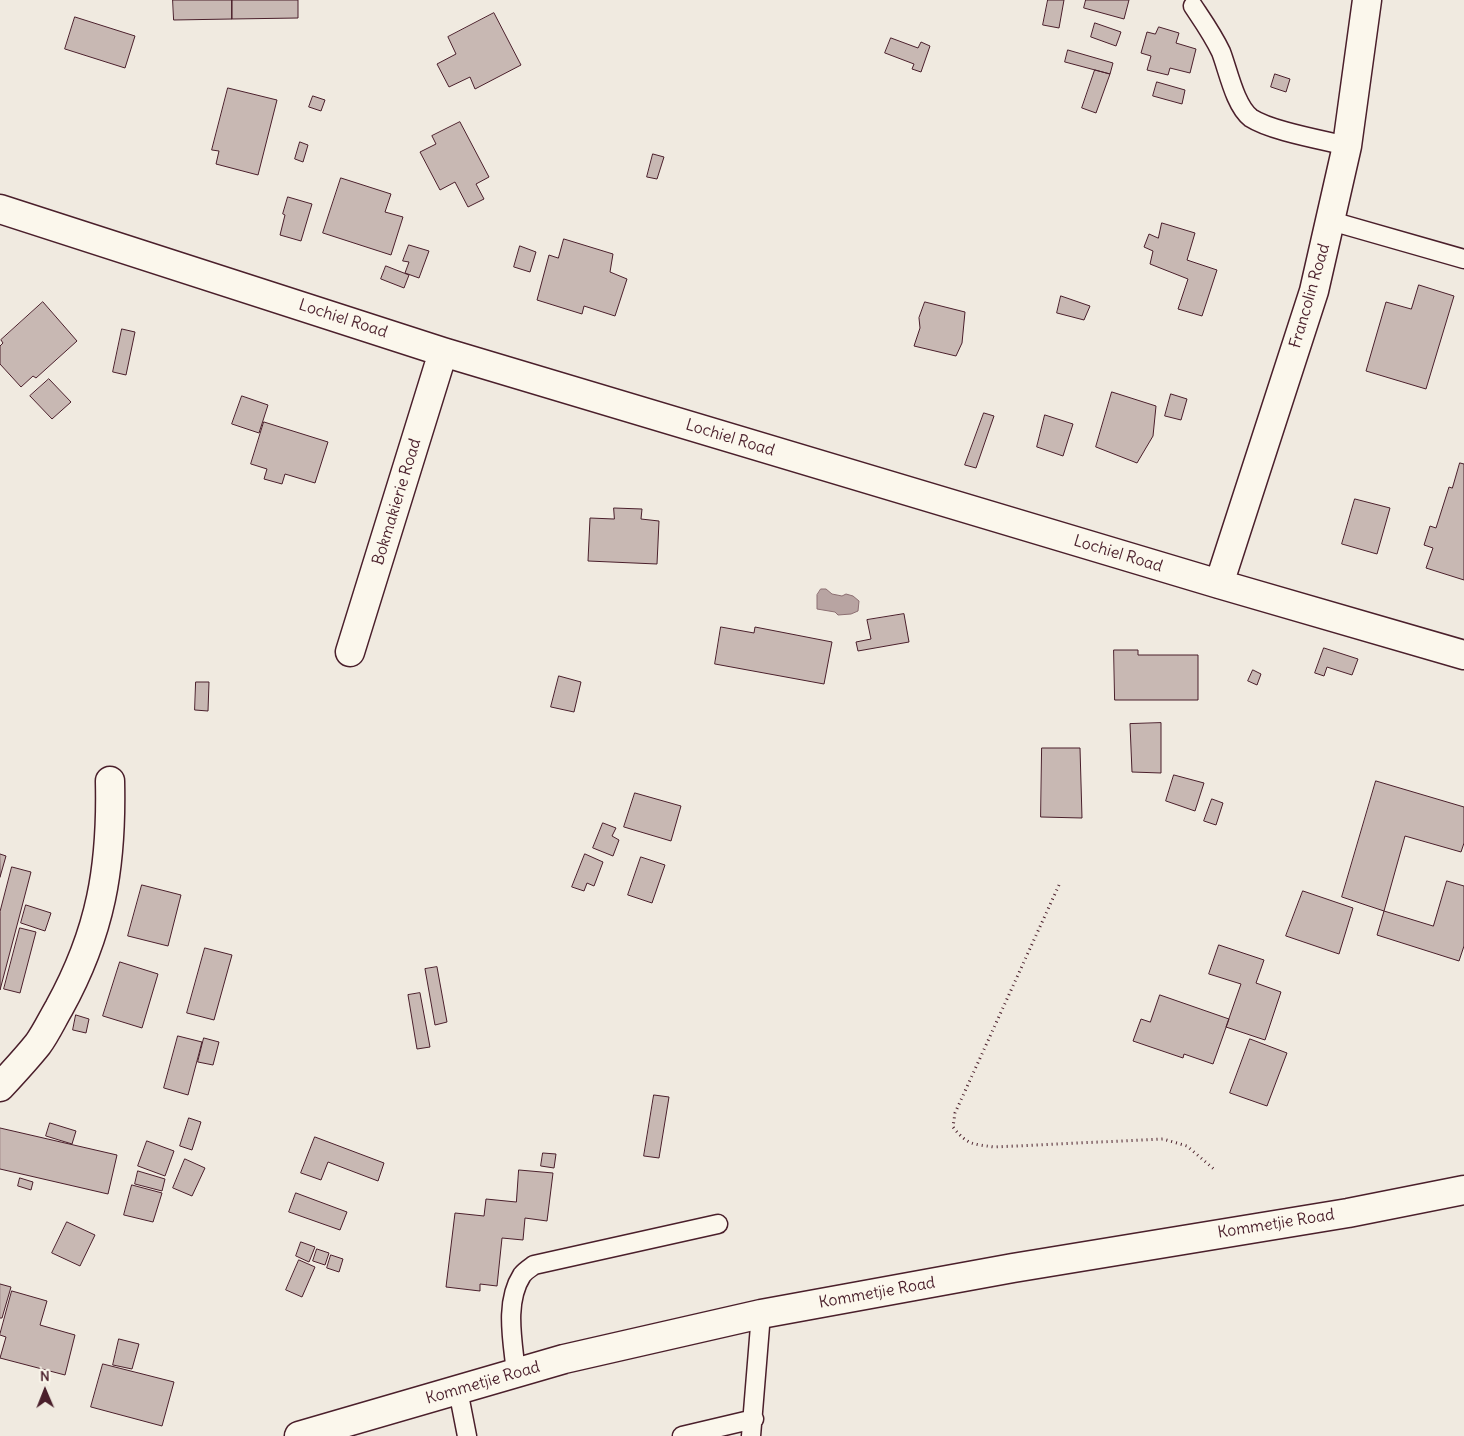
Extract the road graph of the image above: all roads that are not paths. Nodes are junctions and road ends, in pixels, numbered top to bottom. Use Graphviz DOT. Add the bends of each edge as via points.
graph roads {
  1 [pos="1367,0"];
  2 [pos="1193,6"];
  3 [pos="1347,146"];
  4 [pos="0,209"];
  5 [pos="1331,221"];
  6 [pos="1464,259"];
  7 [pos="443,352"];
  8 [pos="1219,584"];
  9 [pos="350,652"];
  10 [pos="1464,656"];
  11 [pos="110,781"];
  12 [pos="0,1087"];
  13 [pos="1464,1190"];
  14 [pos="718,1224"];
  15 [pos="761,1314"];
  16 [pos="516,1373"];
  17 [pos="458,1390"];
  18 [pos="752,1428"];
  19 [pos="300,1436"];
  20 [pos="467,1436"];
  21 [pos="682,1436"];
  1 -- 3 [label="street, Francolin Road"];
  2 -- 3 [label="lane" via="1210,30 1236,94 1252,118 1272,127"];
  3 -- 5 [label="street, Francolin Road"];
  4 -- 7 [label="street, Lochiel Road"];
  5 -- 6 [label="lane"];
  5 -- 8 [label="street, Francolin Road" via="1314,291"];
  7 -- 8 [label="street, Lochiel Road"];
  7 -- 9 [label="street, Bokmakierie Road"];
  8 -- 10 [label="street, Lochiel Road"];
  11 -- 12 [label="street" via="111,818 106,876 95,928 74,980 39,1043"];
  13 -- 15 [label="street, Kommetjie Road" via="1348,1213 1013,1268"];
  14 -- 16 [label="lane" via="534,1265 523,1273 511,1306"];
  15 -- 16 [label="street, Kommetjie Road"];
  15 -- 18 [label="lane"];
  16 -- 17 [label="street, Kommetjie Road"];
  17 -- 19 [label="street, Kommetjie Road"];
  17 -- 20 [label="lane"];
  18 -- 21 [label="lane"];
}
